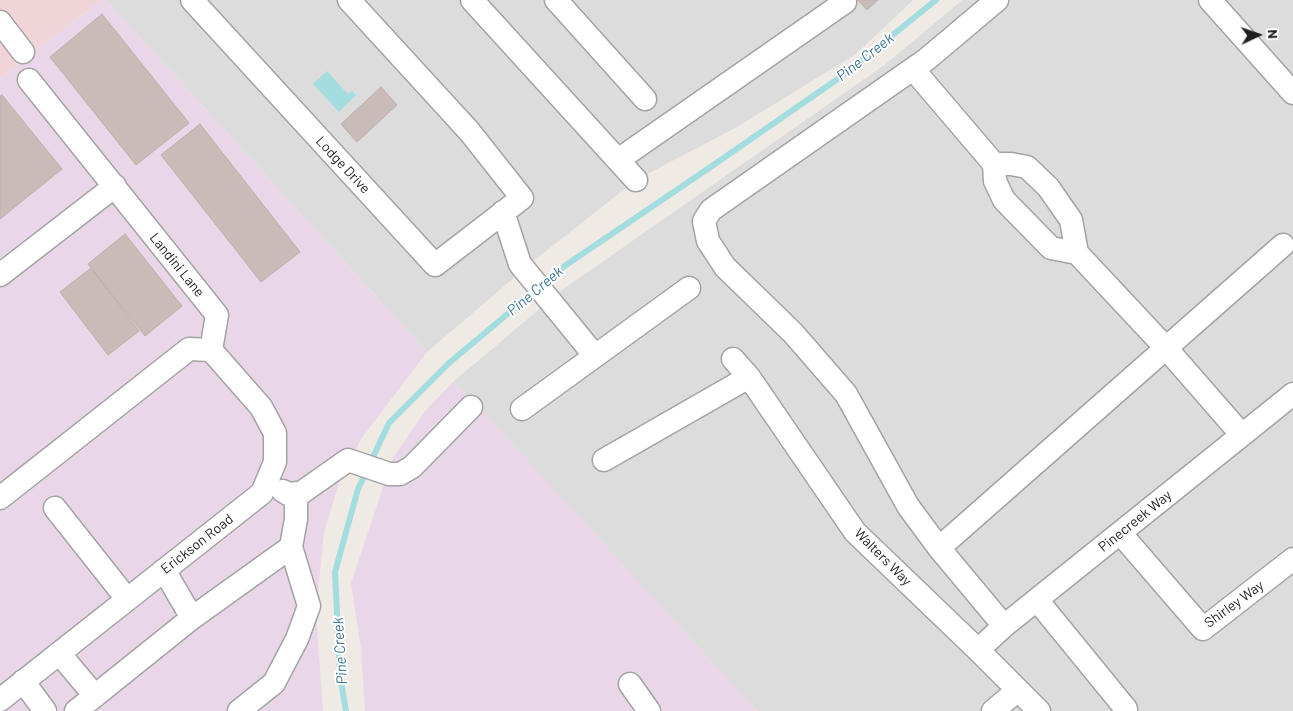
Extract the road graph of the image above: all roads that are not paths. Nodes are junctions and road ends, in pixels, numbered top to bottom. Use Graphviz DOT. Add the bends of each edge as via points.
graph roads {
  1 [pos="192,0"];
  2 [pos="349,0"];
  3 [pos="472,0"];
  4 [pos="556,0"];
  5 [pos="997,0"];
  6 [pos="1210,0"];
  7 [pos="845,2"];
  8 [pos="0,22"];
  9 [pos="23,52"];
  10 [pos="913,69"];
  11 [pos="29,80"];
  12 [pos="1293,93"];
  13 [pos="645,99"];
  14 [pos="618,160"];
  15 [pos="994,164"];
  16 [pos="636,180"];
  17 [pos="115,186"];
  18 [pos="503,212"];
  19 [pos="1283,245"];
  20 [pos="1077,253"];
  21 [pos="0,275"];
  22 [pos="689,288"];
  23 [pos="1166,348"];
  24 [pos="211,350"];
  25 [pos="595,356"];
  26 [pos="733,359"];
  27 [pos="749,377"];
  28 [pos="1293,394"];
  29 [pos="471,407"];
  30 [pos="522,409"];
  31 [pos="1241,434"];
  32 [pos="604,460"];
  33 [pos="266,483"];
  34 [pos="296,493"];
  35 [pos="0,498"];
  36 [pos="55,508"];
  37 [pos="1121,534"];
  38 [pos="291,547"];
  39 [pos="938,548"];
  40 [pos="1293,559"];
  41 [pos="164,570"];
  42 [pos="127,599"];
  43 [pos="1037,600"];
  44 [pos="192,618"];
  45 [pos="1004,626"];
  46 [pos="978,650"];
  47 [pos="59,653"];
  48 [pos="23,681"];
  49 [pos="630,684"];
  50 [pos="1018,690"];
  51 [pos="95,696"];
  52 [pos="0,700"];
  53 [pos="1126,709"];
  54 [pos="45,711"];
  55 [pos="76,711"];
  56 [pos="239,711"];
  57 [pos="649,711"];
  58 [pos="993,711"];
  59 [pos="1039,711"];
  1 -- 18 [label="street, Lodge Drive" via="435,266"];
  2 -- 18 [label="street, Lodge Drive" via="469,131 522,198"];
  3 -- 14 [label="street"];
  4 -- 13 [label="street"];
  5 -- 10 [label="street"];
  6 -- 12 [label="street"];
  7 -- 14 [label="street"];
  8 -- 9 [label="street"];
  10 -- 15 [label="street"];
  10 -- 39 [label="street" via="711,210 704,221 708,241 725,267 793,333 846,394 908,506"];
  11 -- 17 [label="street, Landini Lane"];
  14 -- 16 [label="street"];
  15 -- 20 [label="street" via="995,181 1004,200 1051,248"];
  15 -- 20 [label="street" via="1027,167 1048,187 1071,220"];
  17 -- 21 [label="street"];
  17 -- 24 [label="street, Landini Lane" via="217,315"];
  18 -- 25 [label="street" via="520,264"];
  19 -- 23 [label="street"];
  20 -- 23 [label="street"];
  22 -- 25 [label="street"];
  23 -- 31 [label="street"];
  23 -- 39 [label="street"];
  24 -- 33 [label="street, Erickson Road" via="261,407 275,433 275,462"];
  24 -- 35 [label="street" via="189,348"];
  25 -- 30 [label="street"];
  26 -- 27 [label="street, Walters Way"];
  27 -- 32 [label="street"];
  27 -- 46 [label="street, Walters Way" via="855,532"];
  28 -- 31 [label="street, Pinecreek Way"];
  29 -- 34 [label="street" via="412,467 400,474 389,474 348,460 301,493"];
  31 -- 37 [label="street, Pinecreek Way"];
  33 -- 34 [label="street" via="288,494"];
  33 -- 41 [label="street, Erickson Road" via="262,493"];
  34 -- 38 [label="street"];
  36 -- 42 [label="street"];
  37 -- 40 [label="street, Shirley Way" via="1203,630"];
  37 -- 43 [label="street, Pinecreek Way"];
  38 -- 44 [label="street"];
  38 -- 56 [label="street" via="309,606 297,639 274,683"];
  39 -- 45 [label="street"];
  41 -- 42 [label="street, Erickson Road"];
  41 -- 44 [label="street"];
  42 -- 47 [label="street, Erickson Road"];
  43 -- 45 [label="street, Pinecreek Way"];
  43 -- 53 [label="street"];
  44 -- 51 [label="street"];
  45 -- 46 [label="street, Pinecreek Way"];
  46 -- 50 [label="street, Walters Way"];
  47 -- 48 [label="street, Erickson Road"];
  47 -- 51 [label="street"];
  48 -- 52 [label="street, Erickson Road"];
  48 -- 54 [label="street"];
  49 -- 57 [label="street"];
  50 -- 58 [label="street"];
  50 -- 59 [label="street, Walters Way"];
  51 -- 55 [label="street"];
}
